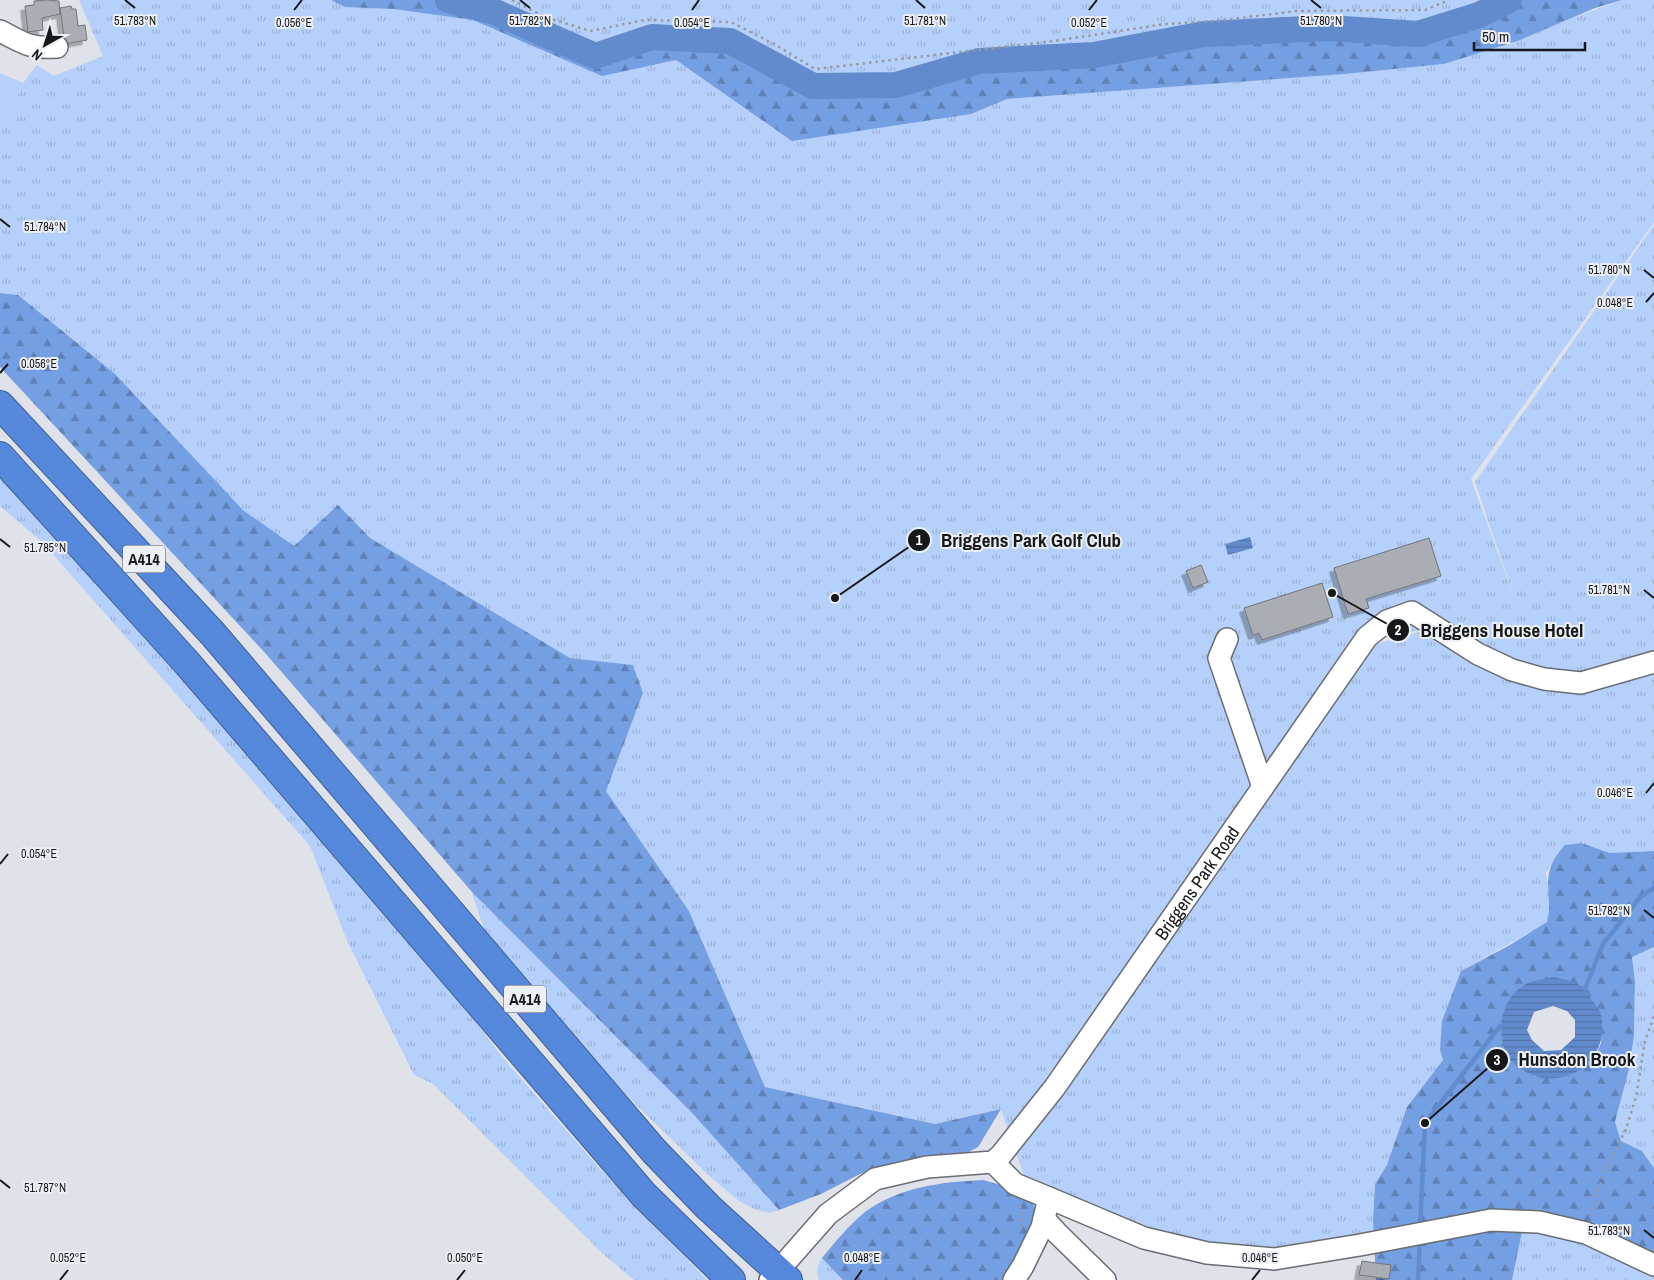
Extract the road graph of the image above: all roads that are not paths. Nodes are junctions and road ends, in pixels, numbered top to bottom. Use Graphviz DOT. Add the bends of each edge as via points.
graph roads {
  1 [pos="0,32"];
  2 [pos="57,48"];
  3 [pos="0,405"];
  4 [pos="0,456"];
  5 [pos="1227,639"];
  6 [pos="1654,662"];
  7 [pos="1263,787"];
  8 [pos="993,1162"];
  9 [pos="1049,1198"];
  10 [pos="1044,1218"];
  11 [pos="1654,1264"];
  12 [pos="778,1277"];
  13 [pos="731,1280"];
  14 [pos="1014,1280"];
  15 [pos="1105,1280"];
  1 -- 2 [label="street" via="28,46"];
  3 -- 12 [label="highway, A414" via="213,634 654,1150"];
  4 -- 13 [label="highway, A414" via="186,662 644,1195"];
  5 -- 7 [label="street" via="1218,658"];
  6 -- 7 [label="street, Briggens Park Road" via="1581,683 1544,679 1512,670 1478,654 1412,612 1387,621 1367,637"];
  7 -- 8 [label="street, Briggens Park Road" via="1055,1087"];
  8 -- 9 [label="street" via="1015,1184"];
  8 -- 12 [label="street" via="927,1167 875,1179 828,1214"];
  9 -- 10 [label="street"];
  9 -- 11 [label="street" via="1144,1238 1207,1252 1274,1259 1491,1220 1539,1222 1586,1233"];
  10 -- 14 [label="street"];
  10 -- 15 [label="street"];
}
